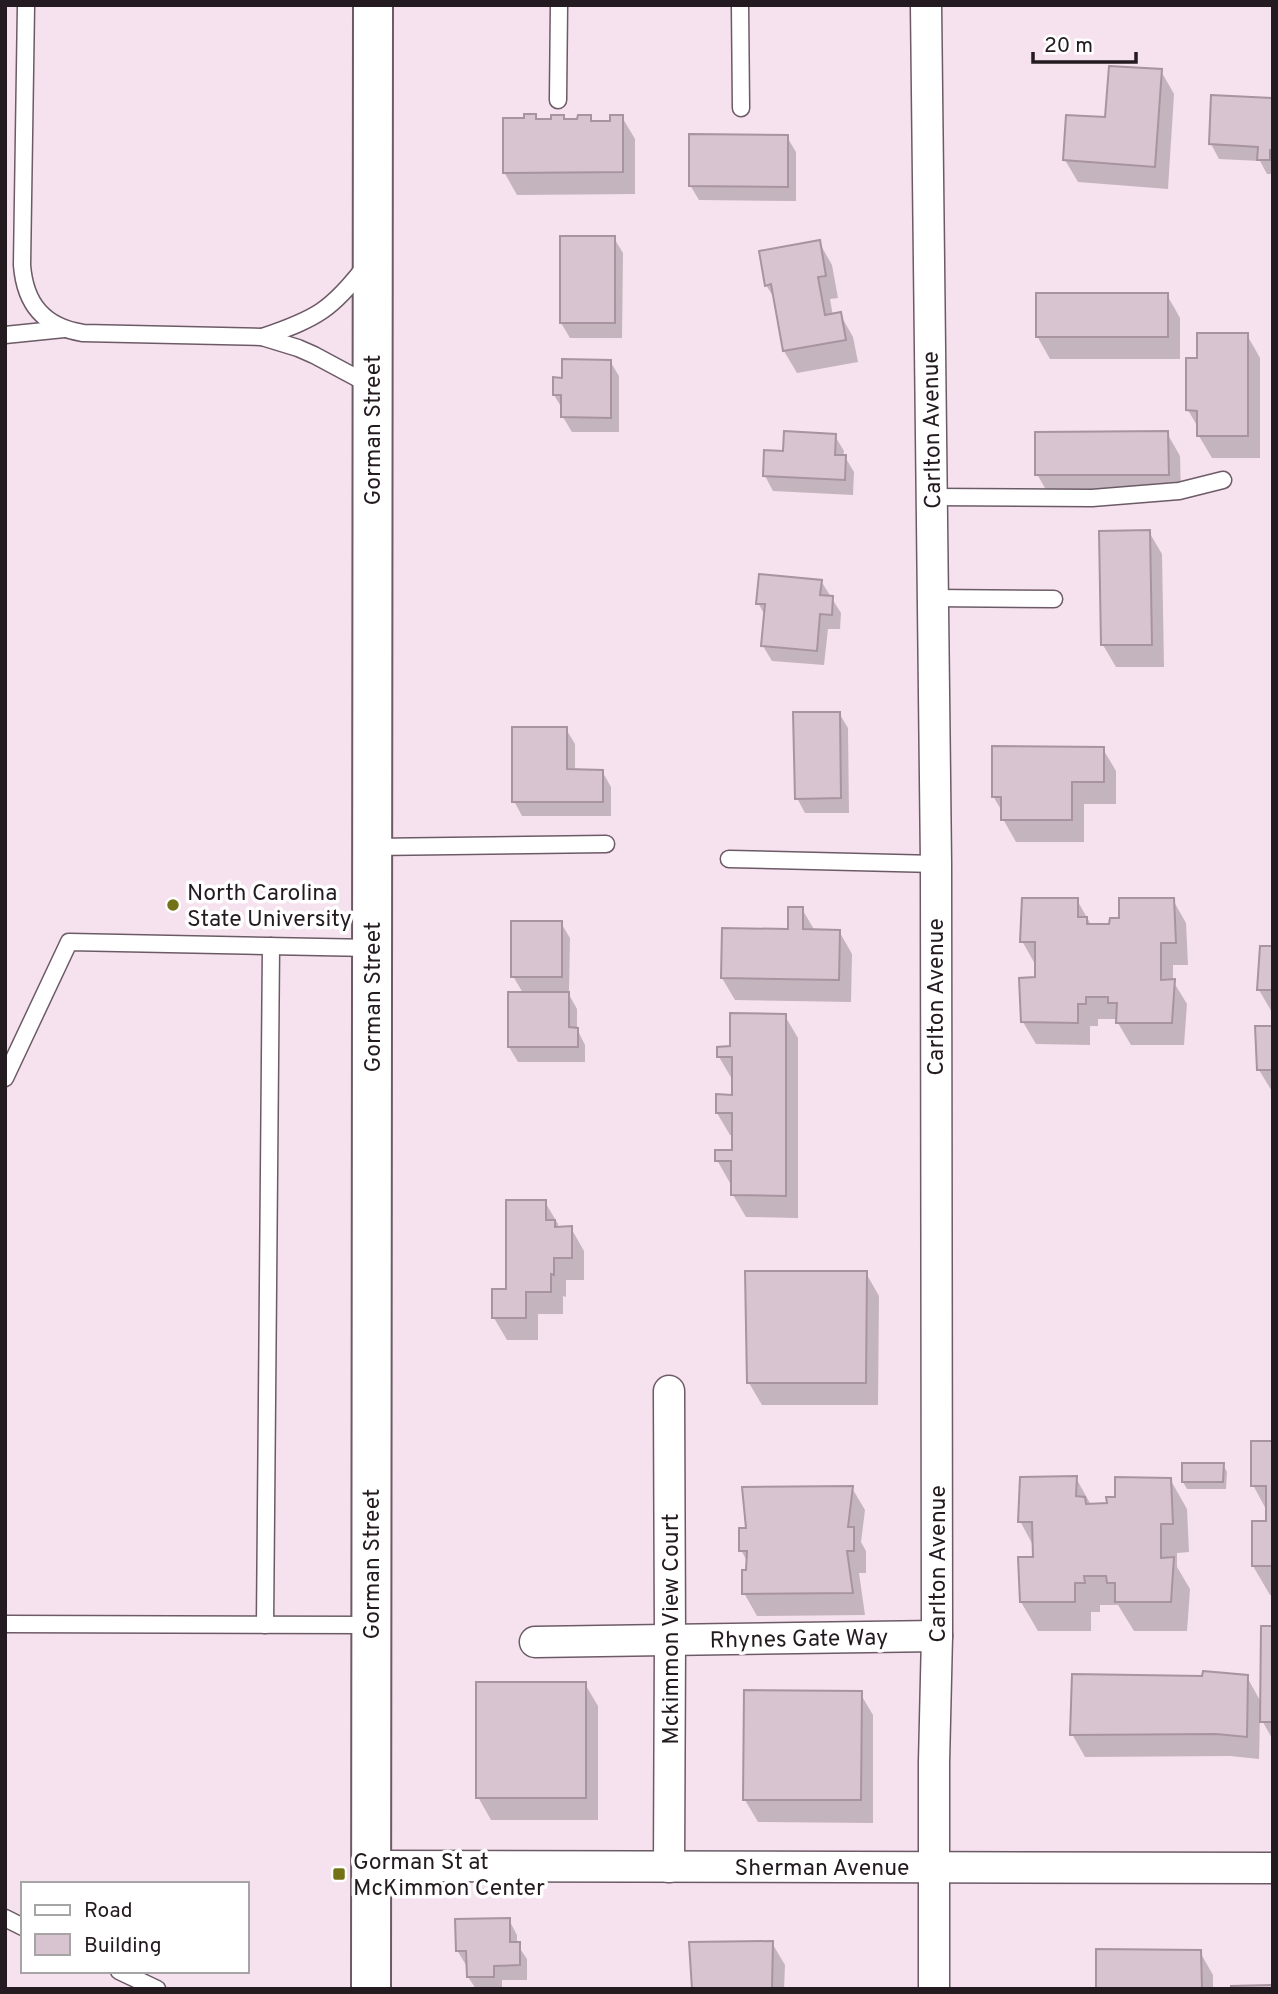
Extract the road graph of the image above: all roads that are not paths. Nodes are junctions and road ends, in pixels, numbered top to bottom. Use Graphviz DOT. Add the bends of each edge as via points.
graph roads {
  1 [pos="26,5"];
  2 [pos="373,5"];
  3 [pos="559,5"];
  4 [pos="740,5"];
  5 [pos="926,5"];
  6 [pos="558,100"];
  7 [pos="741,108"];
  8 [pos="373,257"];
  9 [pos="65,329"];
  10 [pos="5,335"];
  11 [pos="262,337"];
  12 [pos="372,386"];
  13 [pos="1223,480"];
  14 [pos="932,497"];
  15 [pos="932,598"];
  16 [pos="1054,599"];
  17 [pos="606,844"];
  18 [pos="373,847"];
  19 [pos="729,859"];
  20 [pos="936,864"];
  21 [pos="271,946"];
  22 [pos="372,948"];
  23 [pos="5,1078"];
  24 [pos="669,1391"];
  25 [pos="5,1624"];
  26 [pos="265,1625"];
  27 [pos="371,1625"];
  28 [pos="937,1636"];
  29 [pos="670,1640"];
  30 [pos="535,1642"];
  31 [pos="372,1866"];
  32 [pos="669,1867"];
  33 [pos="935,1868"];
  34 [pos="1273,1868"];
  35 [pos="5,1919"];
  36 [pos="21,1926"];
  37 [pos="123,1973"];
  38 [pos="157,1989"];
  39 [pos="371,1989"];
  40 [pos="934,1989"];
  1 -- 9 [label="lane" via="23,275 35,307"];
  2 -- 8 [label="main road, Gorman Street"];
  3 -- 6 [label="lane"];
  4 -- 7 [label="lane"];
  5 -- 14 [label="street, Carlton Avenue"];
  8 -- 11 [label="lane" via="324,311"];
  8 -- 12 [label="main road, Gorman Street"];
  9 -- 10 [label="lane"];
  9 -- 11 [label="lane" via="96,334"];
  11 -- 12 [label="lane" via="314,355"];
  12 -- 18 [label="main road, Gorman Street"];
  13 -- 14 [label="lane" via="1179,491 1092,498"];
  14 -- 15 [label="street, Carlton Avenue"];
  15 -- 16 [label="lane"];
  15 -- 20 [label="street, Carlton Avenue"];
  17 -- 18 [label="lane"];
  18 -- 22 [label="main road, Gorman Street"];
  19 -- 20 [label="lane"];
  20 -- 28 [label="street, Carlton Avenue"];
  21 -- 22 [label="lane"];
  21 -- 23 [label="lane" via="69,942"];
  21 -- 26 [label="lane"];
  22 -- 27 [label="main road, Gorman Street"];
  24 -- 29 [label="street, Mckimmon View Court"];
  25 -- 26 [label="lane"];
  26 -- 27 [label="lane"];
  27 -- 31 [label="main road, Gorman Street"];
  28 -- 29 [label="street, Rhynes Gate Way"];
  28 -- 33 [label="street, Carlton Avenue"];
  29 -- 30 [label="street, Rhynes Gate Way"];
  29 -- 32 [label="street, Mckimmon View Court"];
  31 -- 32 [label="street, Sherman Avenue"];
  31 -- 39 [label="main road, Gorman Street"];
  32 -- 33 [label="street, Sherman Avenue"];
  33 -- 34 [label="street, Sherman Avenue"];
  33 -- 40 [label="street, Carlton Avenue"];
  35 -- 36 [label="lane"];
  37 -- 38 [label="lane"];
}
